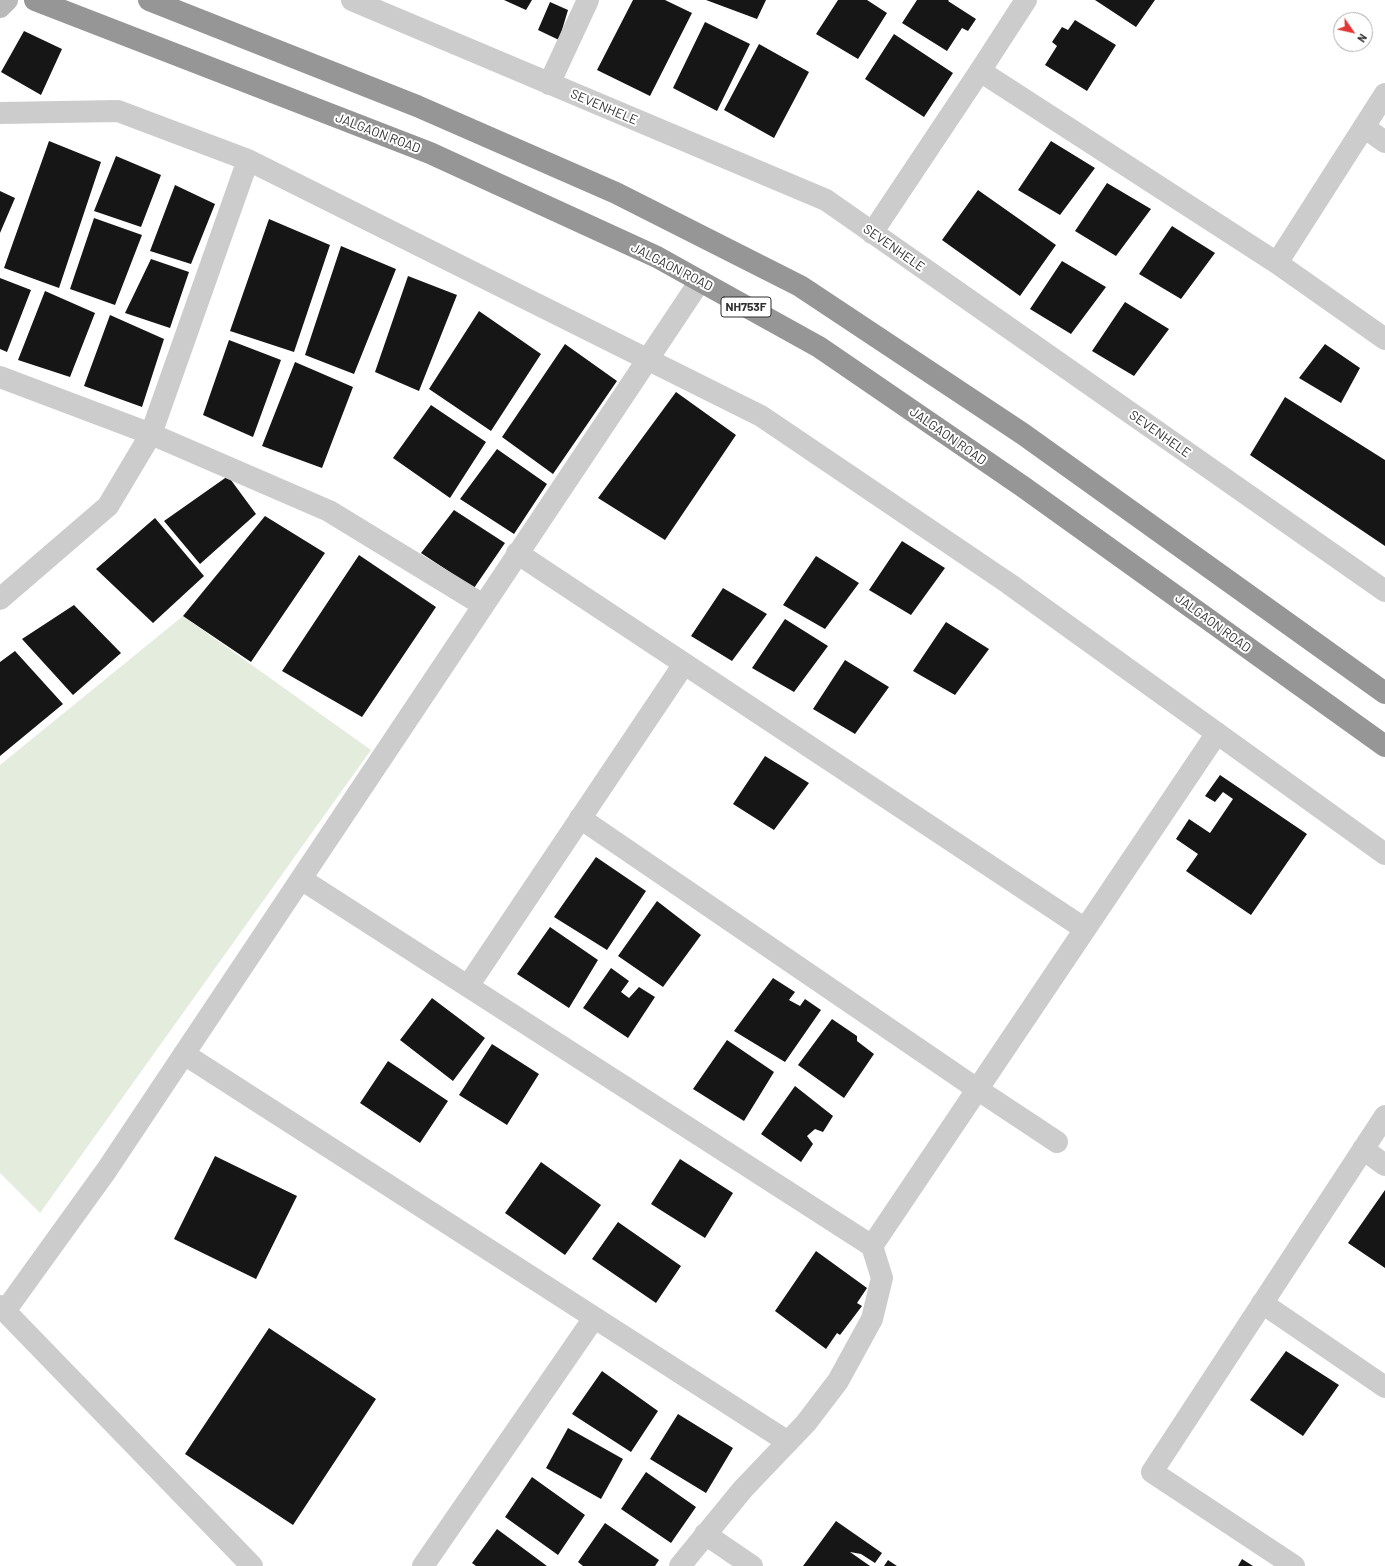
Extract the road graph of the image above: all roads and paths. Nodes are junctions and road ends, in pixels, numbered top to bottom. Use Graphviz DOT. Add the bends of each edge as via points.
graph roads {
  1 [pos="7,0"];
  2 [pos="34,0"];
  3 [pos="150,0"];
  4 [pos="352,0"];
  5 [pos="588,0"];
  6 [pos="1026,0"];
  7 [pos="0,7"];
  8 [pos="980,71"];
  9 [pos="550,84"];
  10 [pos="1385,94"];
  11 [pos="0,113"];
  12 [pos="1364,127"];
  13 [pos="1385,142"];
  14 [pos="248,160"];
  15 [pos="872,232"];
  16 [pos="1277,263"];
  17 [pos="700,281"];
  18 [pos="1385,339"];
  19 [pos="647,359"];
  20 [pos="0,377"];
  21 [pos="151,434"];
  22 [pos="517,554"];
  23 [pos="1385,590"];
  24 [pos="1,597"];
  25 [pos="483,605"];
  26 [pos="684,664"];
  27 [pos="1385,693"];
  28 [pos="1217,733"];
  29 [pos="1385,746"];
  30 [pos="580,818"];
  31 [pos="1385,854"];
  32 [pos="301,879"];
  33 [pos="1085,929"];
  34 [pos="468,986"];
  35 [pos="184,1054"];
  36 [pos="977,1089"];
  37 [pos="1385,1116"];
  38 [pos="1057,1142"];
  39 [pos="1362,1149"];
  40 [pos="1385,1165"];
  41 [pos="872,1246"];
  42 [pos="1262,1303"];
  43 [pos="2,1308"];
  44 [pos="594,1318"];
  45 [pos="1385,1387"];
  46 [pos="788,1442"];
  47 [pos="705,1534"];
  48 [pos="252,1566"];
  49 [pos="422,1566"];
  50 [pos="680,1566"];
  51 [pos="752,1566"];
  52 [pos="1294,1566"];
  1 -- 7 [label="street"];
  2 -- 17 [label="highway, JALGAON ROAD / NH753F" via="430,153 657,257"];
  3 -- 27 [label="highway" via="424,109 616,193 800,286 1023,434"];
  4 -- 9 [label="street, SEVENHELE"];
  5 -- 9 [label="street"];
  6 -- 8 [label="street"];
  8 -- 15 [label="street"];
  8 -- 16 [label="street"];
  9 -- 15 [label="street, SEVENHELE" via="826,200"];
  10 -- 12 [label="street"];
  11 -- 14 [label="street" via="118,111"];
  12 -- 13 [label="street"];
  12 -- 16 [label="street"];
  14 -- 19 [label="street"];
  14 -- 21 [label="street"];
  15 -- 23 [label="street, SEVENHELE"];
  16 -- 18 [label="street"];
  17 -- 19 [label="street"];
  17 -- 29 [label="highway, JALGAON ROAD / NH753F" via="819,347 1022,486"];
  19 -- 22 [label="street"];
  19 -- 28 [label="street" via="761,416 1008,583"];
  20 -- 21 [label="street"];
  21 -- 24 [label="street" via="108,506"];
  21 -- 25 [label="street" via="329,511"];
  22 -- 25 [label="street"];
  22 -- 26 [label="street"];
  25 -- 32 [label="street"];
  26 -- 30 [label="street"];
  26 -- 33 [label="street"];
  28 -- 31 [label="street"];
  28 -- 33 [label="street"];
  30 -- 34 [label="street"];
  30 -- 36 [label="street"];
  32 -- 34 [label="street"];
  32 -- 35 [label="street"];
  33 -- 36 [label="street"];
  34 -- 41 [label="street"];
  35 -- 43 [label="street" via="106,1171"];
  35 -- 44 [label="street"];
  36 -- 38 [label="street"];
  36 -- 41 [label="street"];
  37 -- 39 [label="street"];
  39 -- 40 [label="street"];
  39 -- 42 [label="street"];
  41 -- 46 [label="street" via="882,1278 872,1319 838,1381"];
  42 -- 45 [label="street"];
  42 -- 52 [label="street" via="1152,1472"];
  43 -- 48 [label="street"];
  44 -- 46 [label="street"];
  44 -- 49 [label="street"];
  46 -- 47 [label="street"];
  47 -- 50 [label="street"];
  47 -- 51 [label="street"];
}
